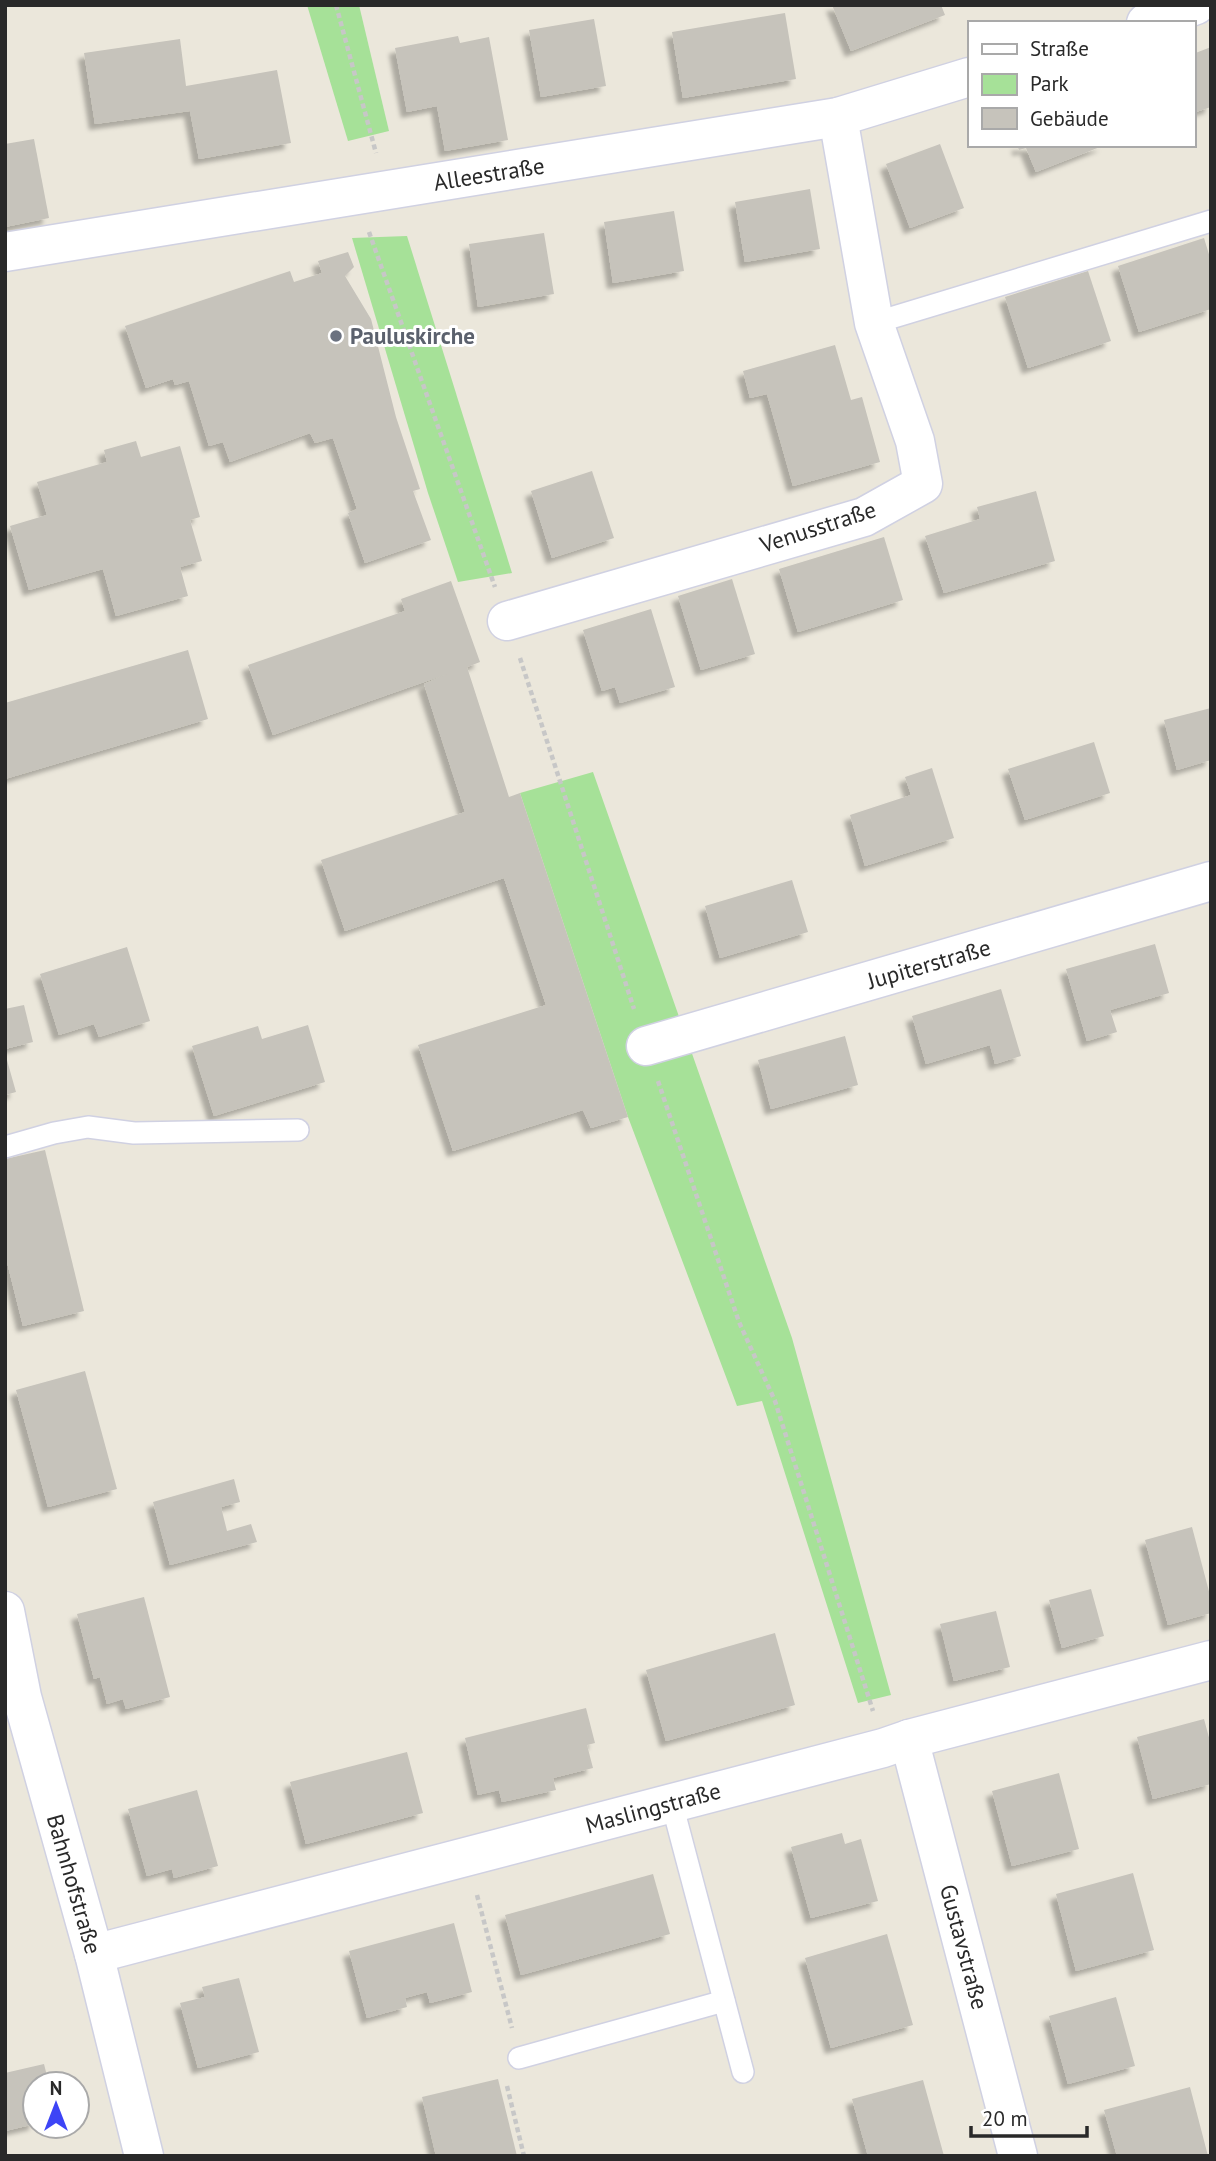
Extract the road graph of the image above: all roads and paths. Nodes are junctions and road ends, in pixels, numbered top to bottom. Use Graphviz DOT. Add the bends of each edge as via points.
graph roads {
  1 [pos="336,5"];
  2 [pos="1196,5"];
  3 [pos="1152,21"];
  4 [pos="968,77"];
  5 [pos="838,117"];
  6 [pos="372,193"];
  7 [pos="1211,221"];
  8 [pos="5,252"];
  9 [pos="874,323"];
  10 [pos="507,621"];
  11 [pos="1211,881"];
  12 [pos="646,1046"];
  13 [pos="298,1130"];
  14 [pos="5,1147"];
  15 [pos="5,1611"];
  16 [pos="1211,1660"];
  17 [pos="896,1743"];
  18 [pos="672,1804"];
  19 [pos="476,1891"];
  20 [pos="94,1954"];
  21 [pos="724,2001"];
  22 [pos="519,2058"];
  23 [pos="743,2072"];
  24 [pos="144,2156"];
  25 [pos="524,2156"];
  26 [pos="1018,2156"];
  1 -- 6 [label="path"];
  2 -- 3 [label="street"];
  4 -- 5 [label="street, Alleestraße"];
  5 -- 6 [label="street, Alleestraße"];
  5 -- 9 [label="street, Venusstraße"];
  6 -- 8 [label="street, Alleestraße"];
  6 -- 10 [label="path"];
  7 -- 9 [label="lane"];
  9 -- 10 [label="street, Venusstraße" via="915,440 923,484 864,517"];
  10 -- 12 [label="path"];
  11 -- 12 [label="street, Jupiterstraße"];
  12 -- 17 [label="path" via="739,1322 775,1401"];
  13 -- 14 [label="lane" via="134,1133 89,1127"];
  15 -- 20 [label="street, Bahnhofstraße" via="22,1698"];
  16 -- 17 [label="street, Maslingstraße"];
  17 -- 18 [label="street, Maslingstraße"];
  17 -- 26 [label="street, Gustavstraße"];
  18 -- 20 [label="street, Maslingstraße"];
  18 -- 21 [label="lane"];
  19 -- 22 [label="path"];
  20 -- 24 [label="street, Bahnhofstraße"];
  21 -- 22 [label="lane"];
  21 -- 23 [label="lane"];
  22 -- 25 [label="path" via="503,2069"];
}
